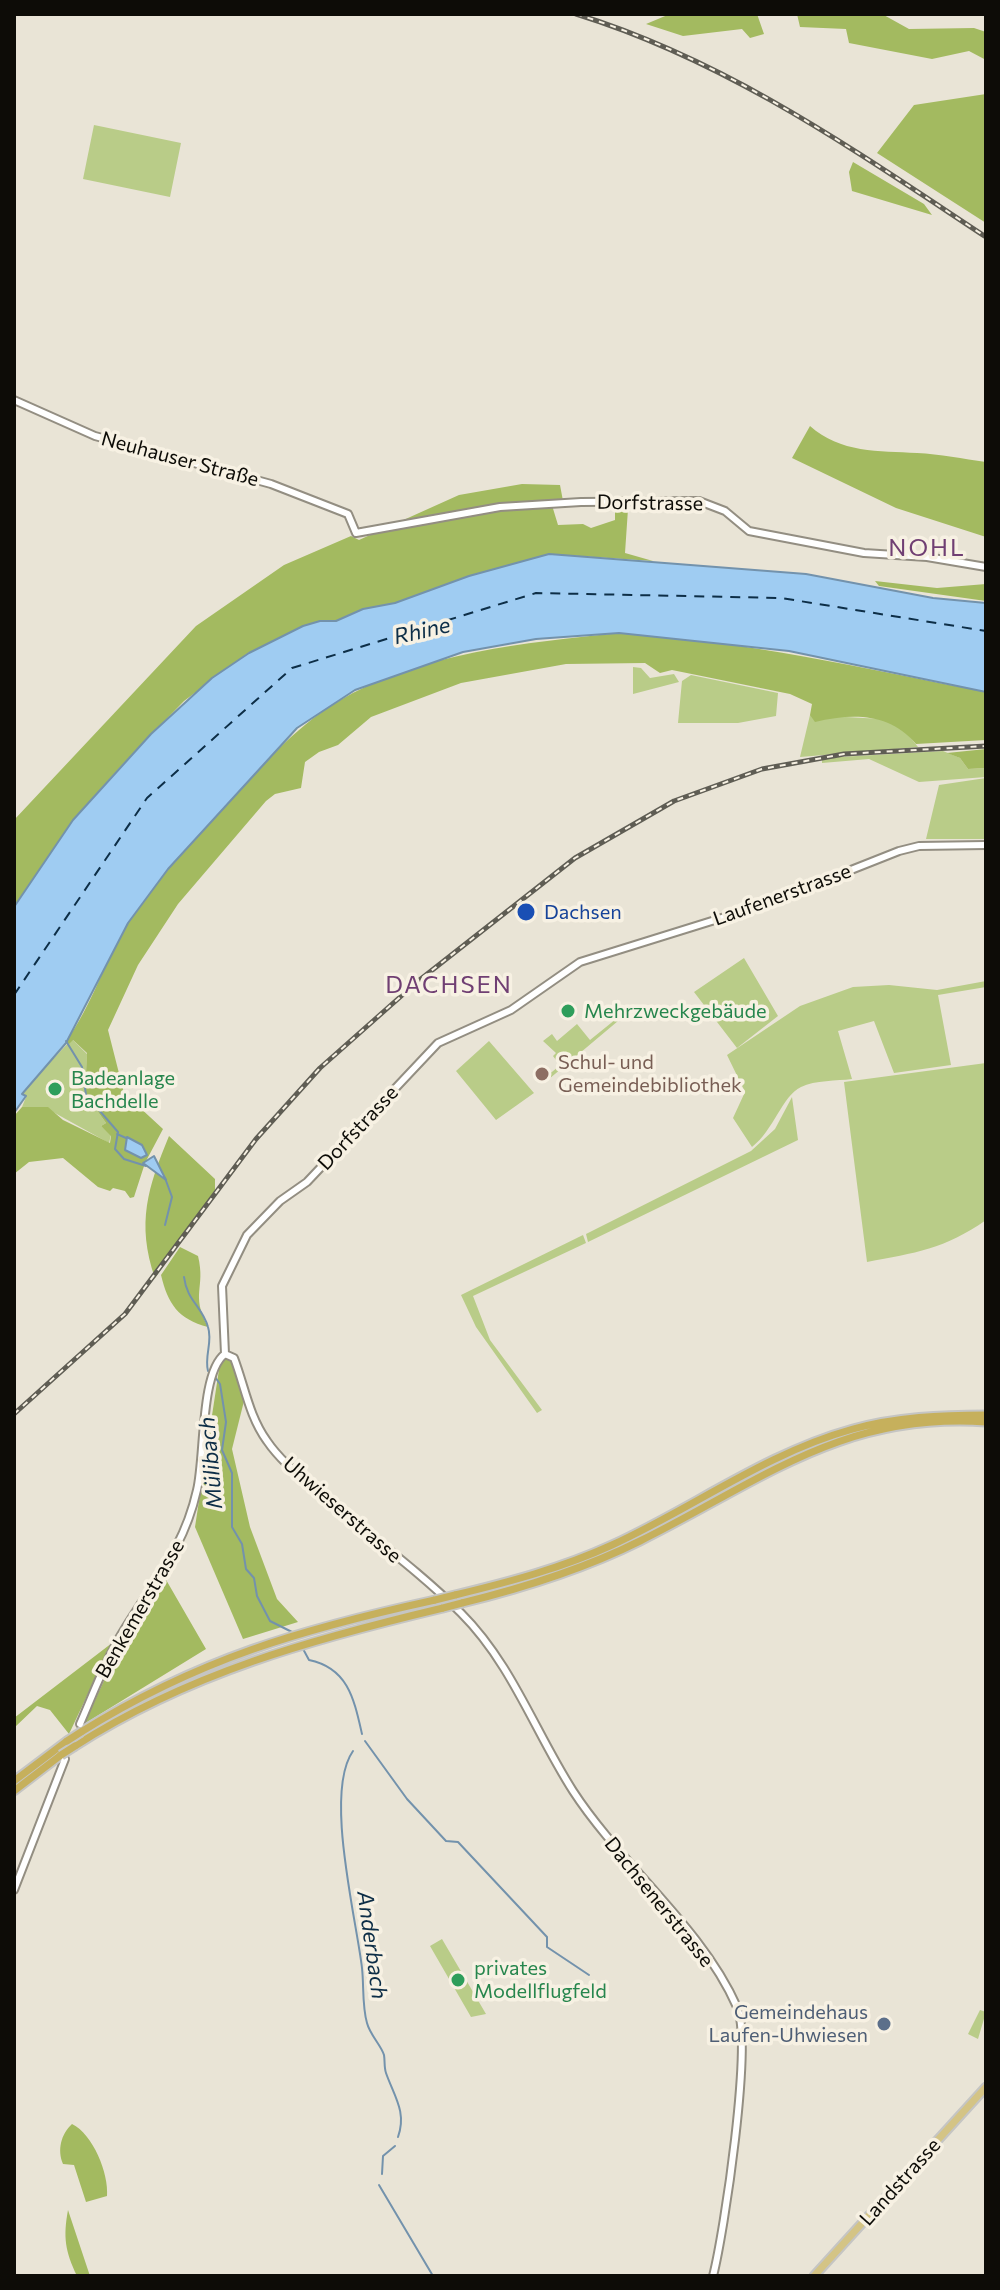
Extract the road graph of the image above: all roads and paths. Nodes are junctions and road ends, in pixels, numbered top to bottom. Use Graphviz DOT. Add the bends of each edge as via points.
graph roads {
  1 [pos="14,400"];
  2 [pos="353,531"];
  3 [pos="986,567"];
  4 [pos="986,845"];
  5 [pos="580,962"];
  6 [pos="225,1354"];
  7 [pos="983,1415"];
  8 [pos="986,1424"];
  9 [pos="460,1607"];
  10 [pos="80,1728"];
  11 [pos="71,1744"];
  12 [pos="63,1757"];
  13 [pos="14,1781"];
  14 [pos="14,1791"];
  15 [pos="14,1890"];
  16 [pos="986,2087"];
  17 [pos="713,2276"];
  18 [pos="814,2276"];
  1 -- 2 [label="street, Neuhauser Straße" via="95,436 271,484 345,514"];
  2 -- 3 [label="street, Dorfstrasse" via="540,504 699,501 725,511 749,531 864,553 935,557"];
  4 -- 5 [label="street, Laufenerstrasse" via="899,851 760,906"];
  5 -- 6 [label="street, Dorfstrasse" via="511,1010 438,1043 307,1182 258,1223 223,1280"];
  6 -- 9 [label="street, Uhwieserstrasse" via="234,1358 252,1414 277,1454"];
  6 -- 10 [label="street, Benkemerstrasse" via="210,1383 200,1477 185,1531 117,1642"];
  7 -- 10 [label="highway, bridge" via="895,1420 826,1437 598,1551 532,1575 255,1646"];
  8 -- 9 [label="highway" via="895,1426 821,1446 614,1553"];
  9 -- 11 [label="highway, bridge" via="258,1657 156,1699"];
  9 -- 17 [label="street, Dachsenerstrasse" via="511,1679 589,1814 696,1943 737,2006 742,2070"];
  10 -- 11 [label="highway, bridge"];
  11 -- 12 [label="highway, bridge"];
  11 -- 13 [label="highway"];
  12 -- 14 [label="highway"];
  12 -- 15 [label="street"];
  16 -- 18 [label="main road, Landstrasse"];
}
